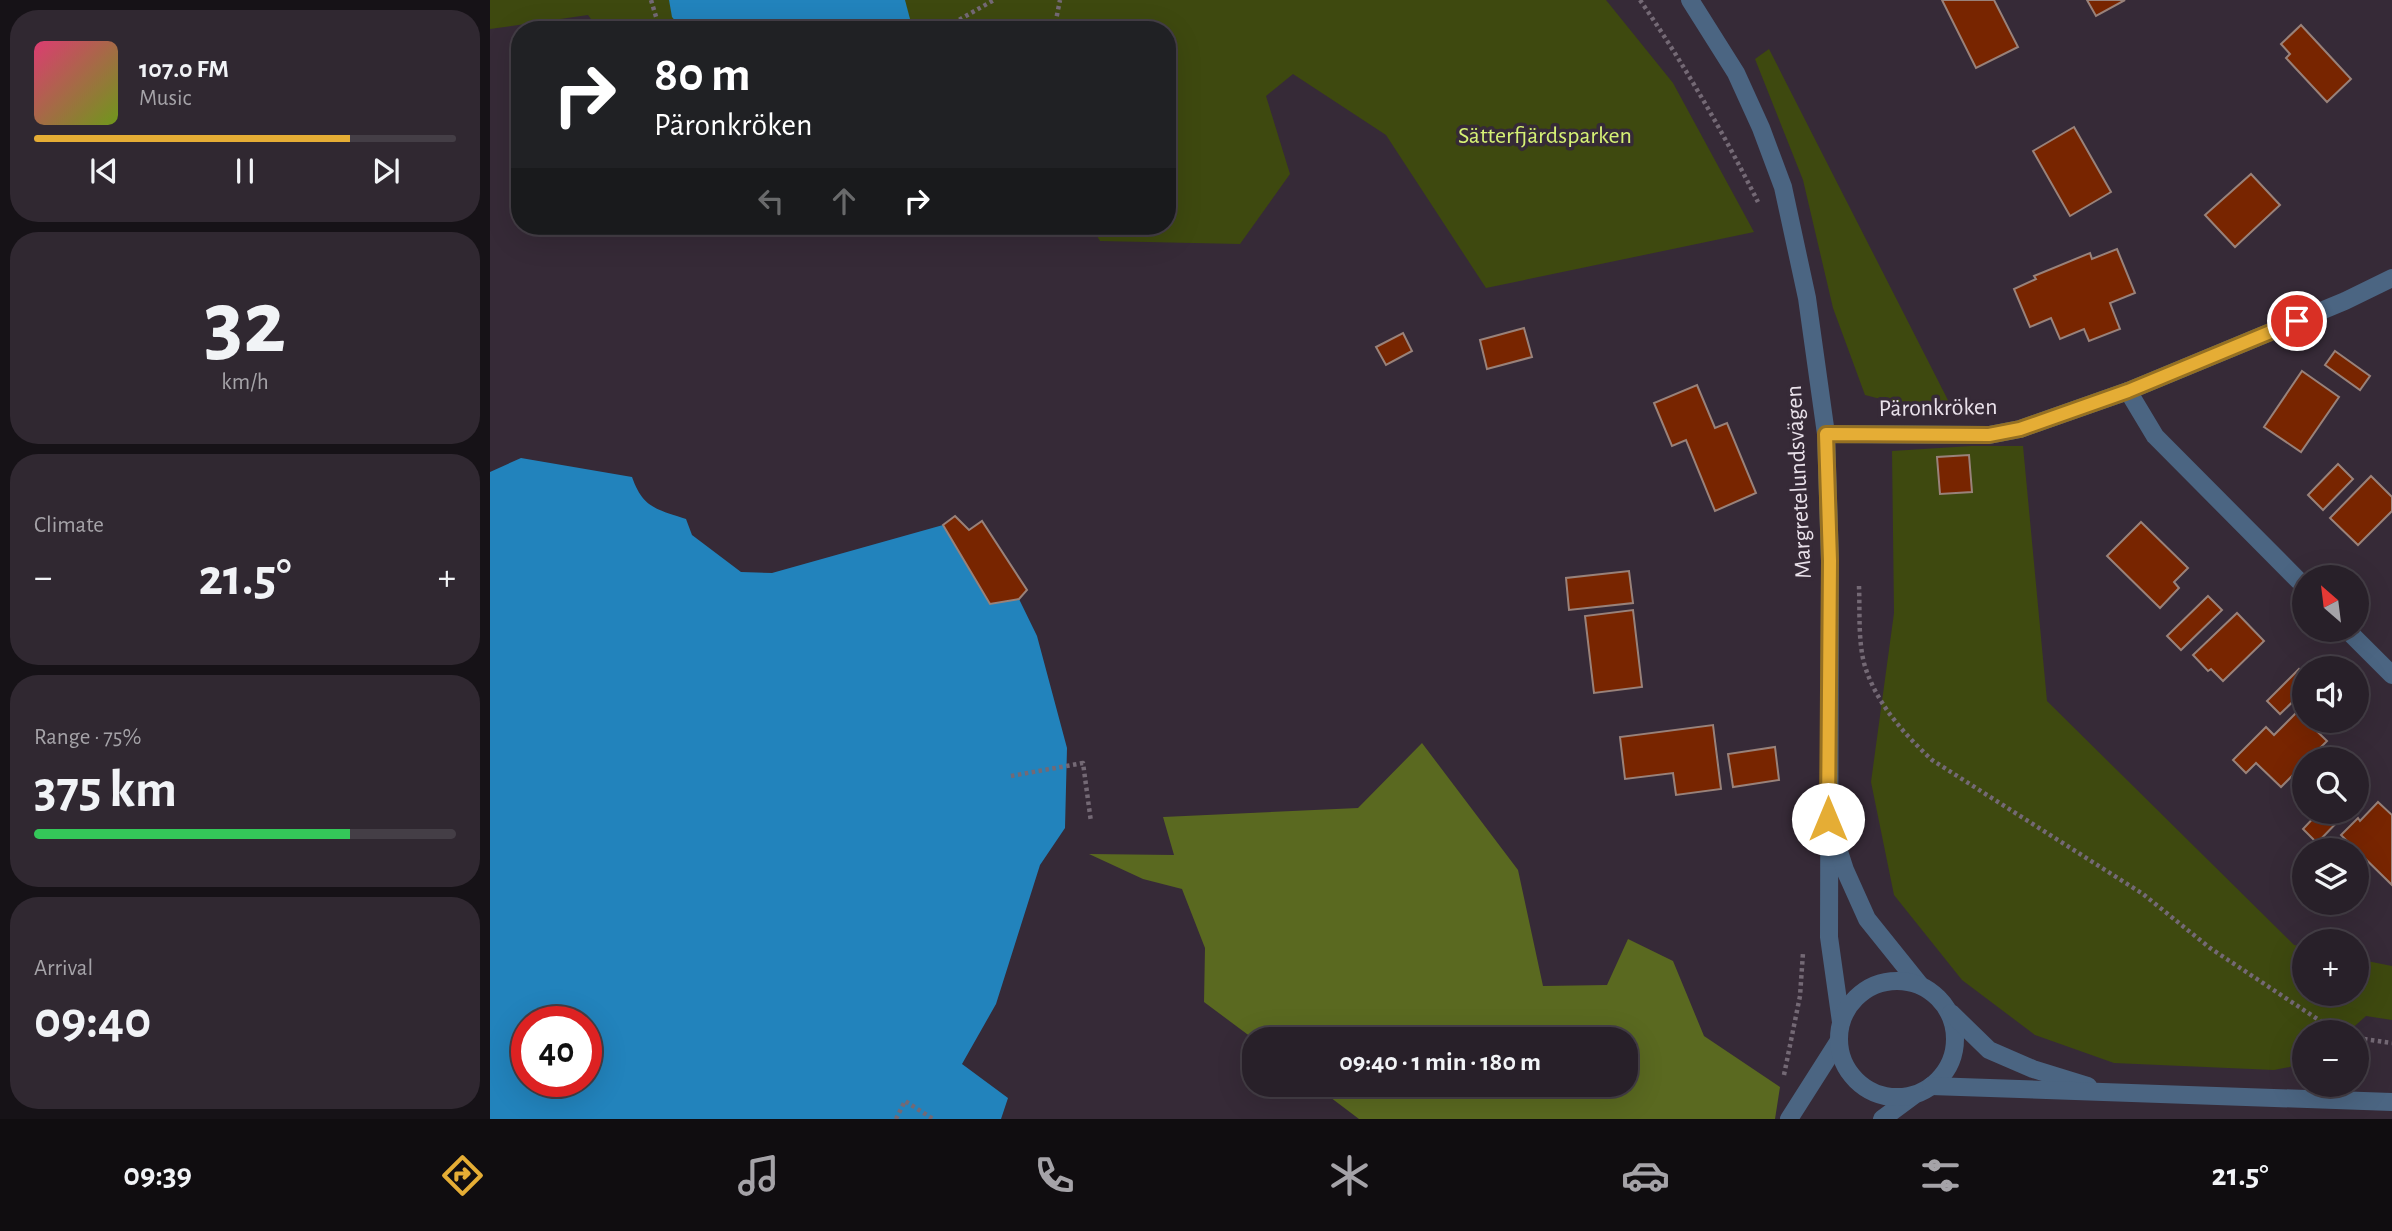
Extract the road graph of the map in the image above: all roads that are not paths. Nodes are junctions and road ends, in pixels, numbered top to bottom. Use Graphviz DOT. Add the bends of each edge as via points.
graph roads {
  1 [pos="1690,0"];
  2 [pos="2392,278"];
  3 [pos="2128,391"];
  4 [pos="1826,434"];
  5 [pos="2292,574"];
  6 [pos="2359,642"];
  7 [pos="2392,675"];
  8 [pos="1828,819"];
  9 [pos="1920,985"];
  10 [pos="1948,1010"];
  11 [pos="1841,1022"];
  12 [pos="1838,1042"];
  13 [pos="1931,1086"];
  14 [pos="2111,1093"];
  15 [pos="1913,1096"];
  16 [pos="2392,1102"];
  17 [pos="1789,1119"];
  18 [pos="1882,1119"];
  1 -- 4 [label="street, Margretelundsvägen" via="1736,73 1783,187 1807,298"];
  2 -- 3 [label="street, Päronkröken"];
  3 -- 4 [label="street, Päronkröken" via="2020,429 1989,435"];
  3 -- 5 [label="street" via="2155,436"];
  4 -- 8 [label="street, Margretelundsvägen"];
  6 -- 7 [label="street"];
  8 -- 9 [label="street, Margretelundsvägen" via="1867,919"];
  8 -- 11 [label="street, Margretelundsvägen" via="1829,937"];
  9 -- 10 [label="street"];
  9 -- 11 [label="street" via="1900,981 1877,984 1850,1003"];
  10 -- 13 [label="street" via="1955,1029 1955,1049 1945,1072"];
  10 -- 14 [label="street" via="1989,1050"];
  11 -- 12 [label="street"];
  12 -- 15 [label="street" via="1849,1072 1863,1087 1881,1096"];
  12 -- 17 [label="street"];
  13 -- 14 [label="street"];
  13 -- 15 [label="street"];
  14 -- 16 [label="street"];
  15 -- 18 [label="street"];
}
